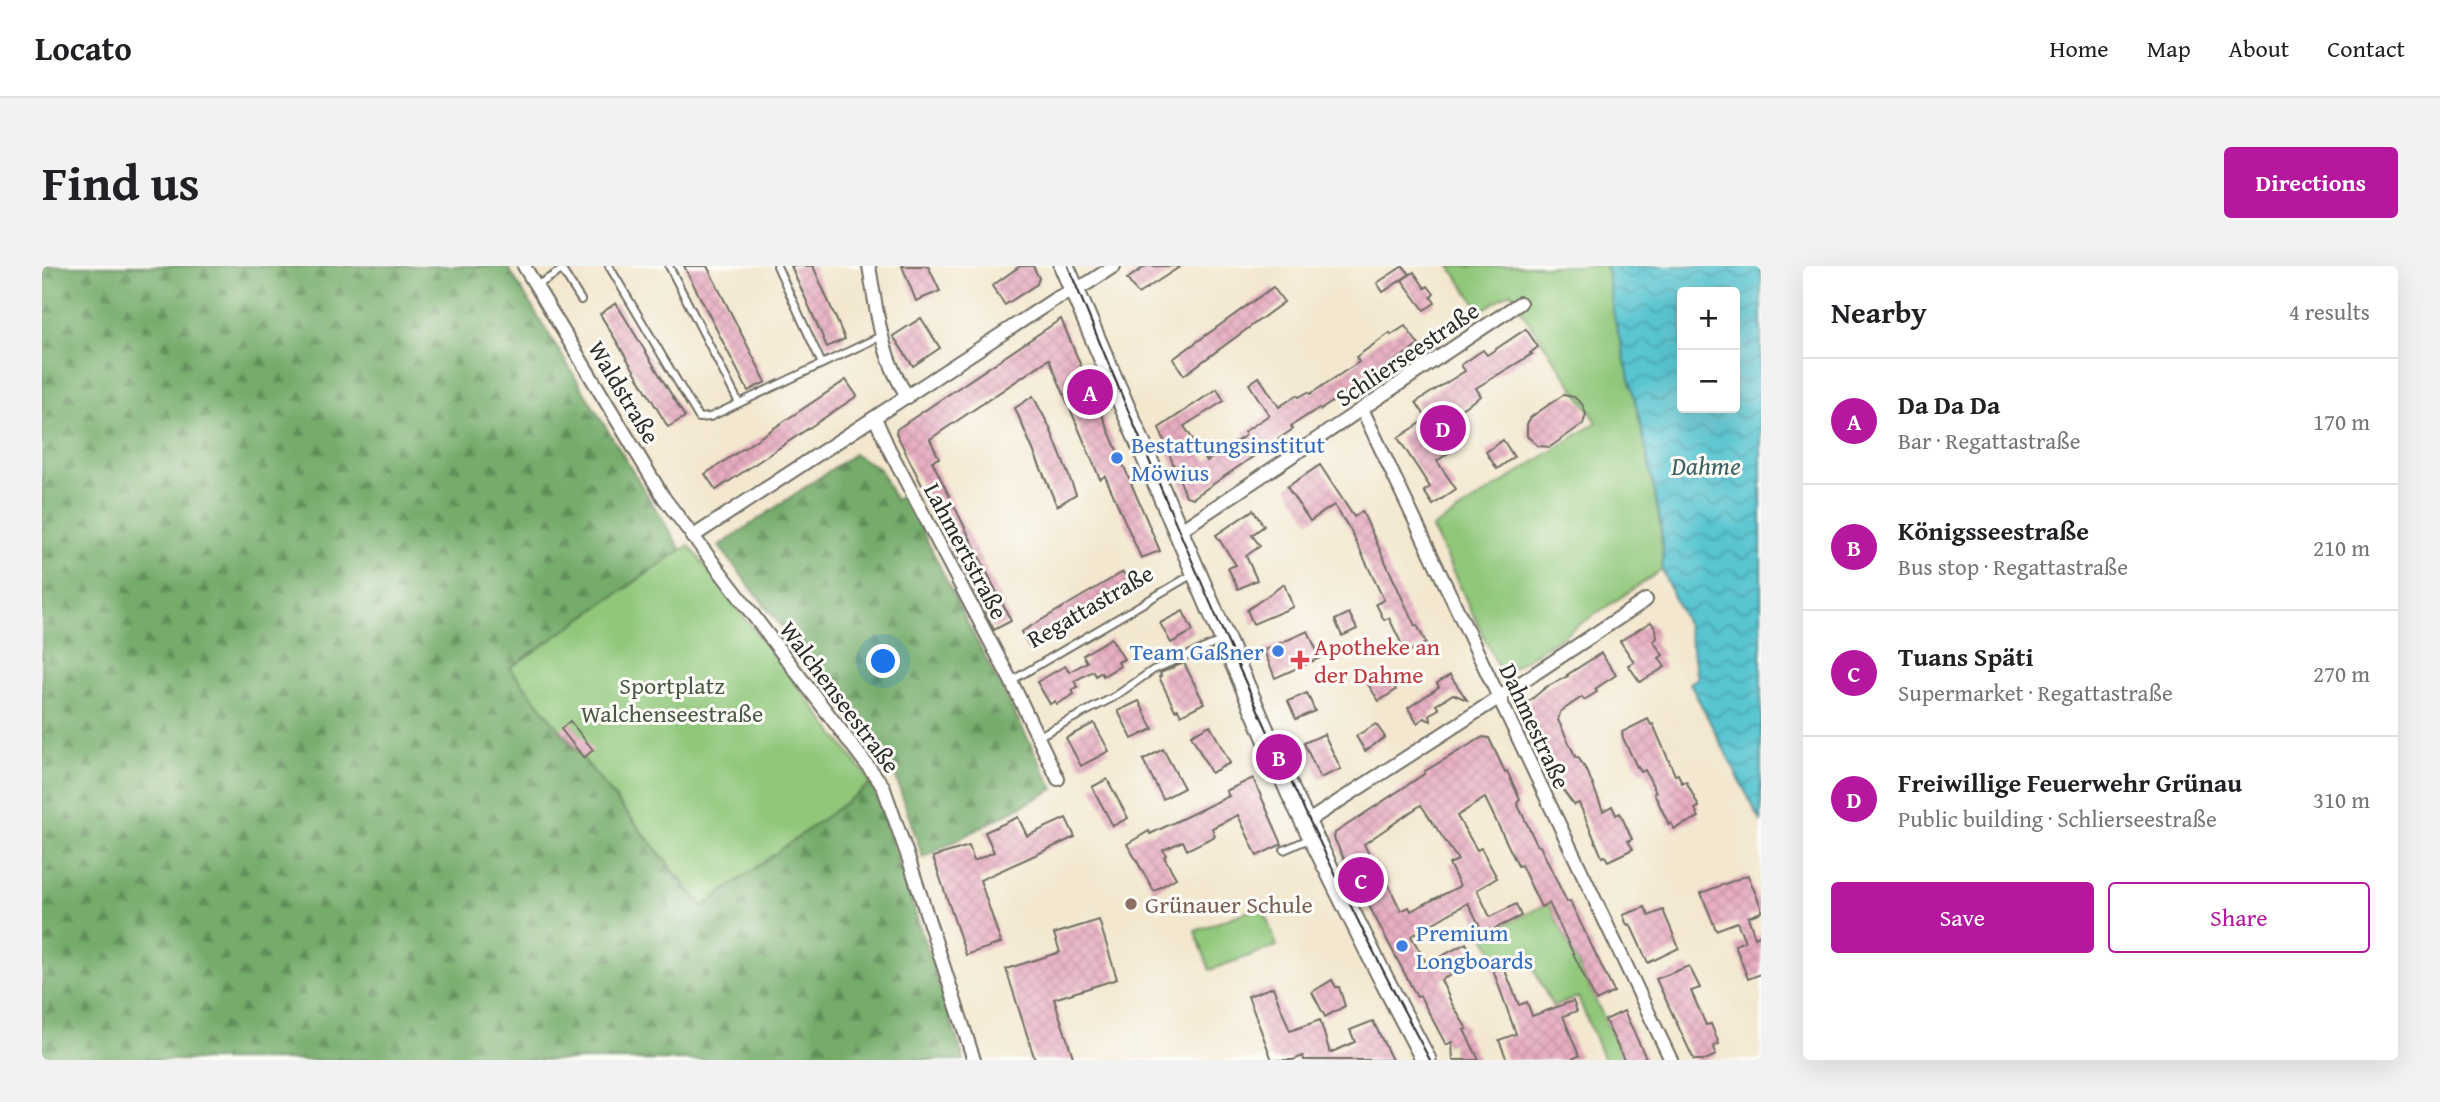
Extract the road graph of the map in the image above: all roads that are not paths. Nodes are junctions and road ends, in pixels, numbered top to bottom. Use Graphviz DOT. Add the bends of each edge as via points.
graph roads {
  1 [pos="524,266"];
  2 [pos="609,266"];
  3 [pos="669,266"];
  4 [pos="777,266"];
  5 [pos="869,266"];
  6 [pos="1064,266"];
  7 [pos="1114,266"];
  8 [pos="536,286"];
  9 [pos="1074,290"];
  10 [pos="581,300"];
  11 [pos="1520,303"];
  12 [pos="881,336"];
  13 [pos="822,364"];
  14 [pos="908,397"];
  15 [pos="739,403"];
  16 [pos="1362,409"];
  17 [pos="875,418"];
  18 [pos="1178,532"];
  19 [pos="692,537"];
  20 [pos="1195,573"];
  21 [pos="1646,600"];
  22 [pos="1224,639"];
  23 [pos="1011,681"];
  24 [pos="1498,698"];
  25 [pos="1037,737"];
  26 [pos="1058,779"];
  27 [pos="1309,830"];
  28 [pos="1284,850"];
  29 [pos="974,1060"];
  30 [pos="1426,1060"];
  31 [pos="1671,1060"];
  1 -- 8 [label="street, Waldstraße"];
  2 -- 15 [label="lane" via="699,418"];
  3 -- 15 [label="lane"];
  4 -- 13 [label="lane"];
  5 -- 12 [label="street"];
  6 -- 9 [label="main road"];
  7 -- 9 [label="street"];
  8 -- 10 [label="lane" via="562,270"];
  8 -- 19 [label="street, Waldstraße"];
  9 -- 14 [label="street"];
  9 -- 18 [label="main road"];
  11 -- 16 [label="street, Schlierseestraße"];
  12 -- 13 [label="lane"];
  12 -- 14 [label="street" via="894,375"];
  13 -- 15 [label="lane"];
  14 -- 17 [label="street"];
  16 -- 18 [label="street, Schlierseestraße"];
  16 -- 24 [label="street, Dahmestraße"];
  17 -- 19 [label="street"];
  17 -- 23 [label="street, Lahmertstraße"];
  18 -- 20 [label="main road"];
  19 -- 29 [label="street, Walchenseestraße" via="883,786"];
  20 -- 22 [label="main road"];
  20 -- 23 [label="lane, Regattastraße"];
  21 -- 24 [label="street"];
  22 -- 25 [label="lane" via="1153,670 1114,697"];
  22 -- 27 [label="main road"];
  23 -- 25 [label="street, Lahmertstraße"];
  24 -- 27 [label="street"];
  24 -- 31 [label="street, Dahmestraße"];
  25 -- 26 [label="street, Lahmertstraße"];
  27 -- 28 [label="lane"];
  27 -- 30 [label="main road"];
}
